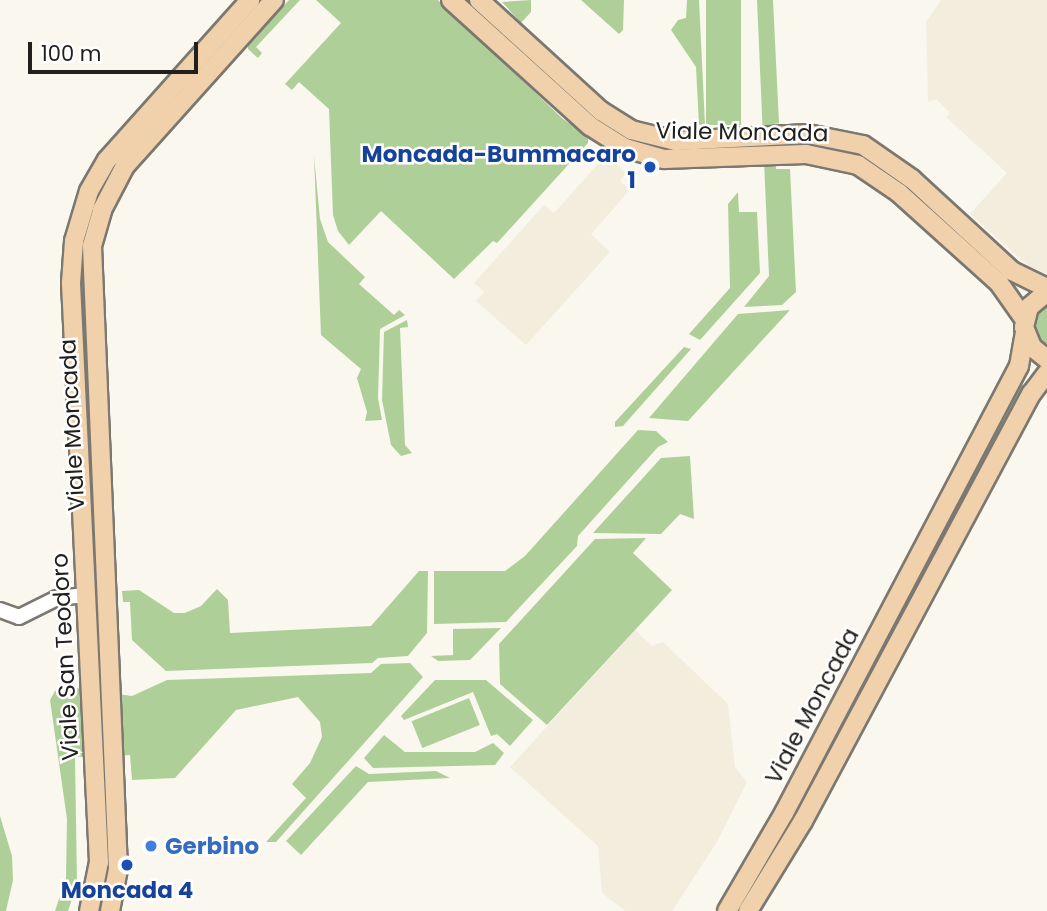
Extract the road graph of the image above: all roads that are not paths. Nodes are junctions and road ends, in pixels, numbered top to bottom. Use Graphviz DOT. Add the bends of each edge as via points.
graph roads {
  1 [pos="250,0"];
  2 [pos="274,0"];
  3 [pos="451,0"];
  4 [pos="479,0"];
  5 [pos="1047,290"];
  6 [pos="1025,327"];
  7 [pos="1047,359"];
  8 [pos="1047,373"];
  9 [pos="95,595"];
  10 [pos="0,610"];
  11 [pos="103,756"];
  12 [pos="89,911"];
  13 [pos="110,911"];
  14 [pos="727,911"];
  15 [pos="748,911"];
  1 -- 9 [label="main road, Viale San Teodoro" via="120,143 93,184 77,226 71,283"];
  2 -- 9 [label="main road, Viale Moncada" via="133,156 111,190 96,226 90,278"];
  3 -- 6 [label="main road, Viale Moncada" via="606,138 664,159 832,157 878,176 999,283"];
  4 -- 5 [label="main road" via="601,111 631,130 676,141 826,136 884,156 1012,271"];
  5 -- 6 [label="main road" via="1033,301"];
  6 -- 7 [label="main road" via="1032,347"];
  6 -- 14 [label="main road, Viale Moncada" via="1020,366 784,813"];
  8 -- 15 [label="main road" via="1032,393 796,833"];
  9 -- 10 [label="street" via="57,598 26,615 11,616"];
  9 -- 11 [label="main road, Viale Moncada"];
  11 -- 12 [label="main road, Viale San Teodoro" via="99,862"];
  11 -- 13 [label="main road, Viale Moncada" via="118,869"];
}
